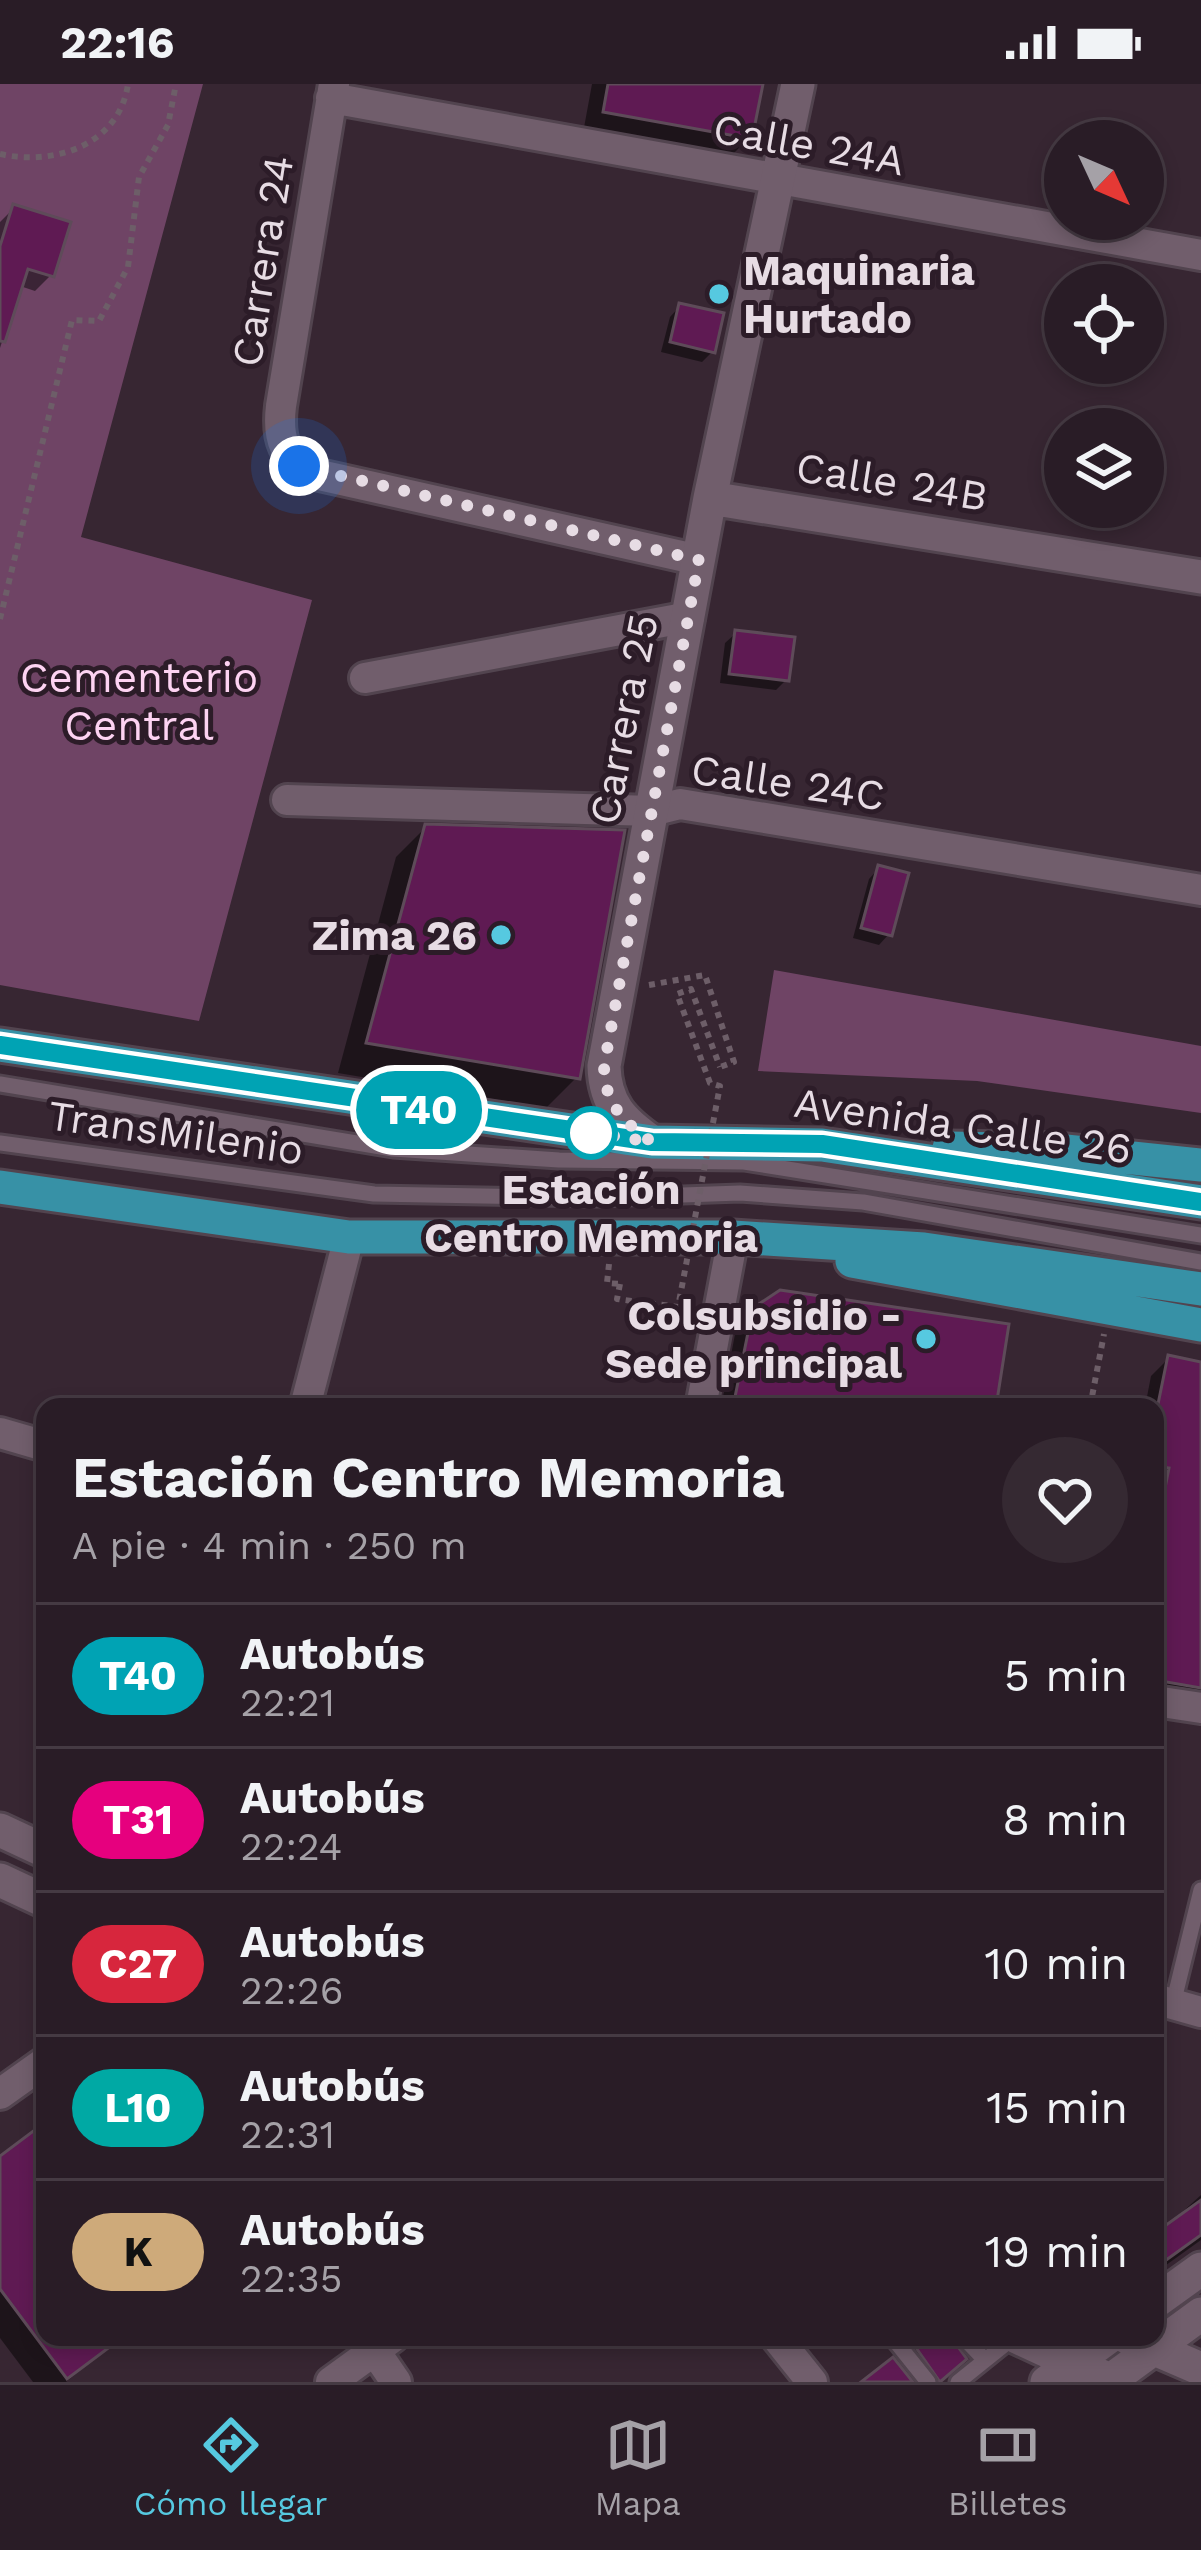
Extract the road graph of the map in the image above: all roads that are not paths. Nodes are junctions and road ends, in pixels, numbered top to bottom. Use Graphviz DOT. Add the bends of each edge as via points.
graph roads {
  1 [pos="798,84"];
  2 [pos="333,91"];
  3 [pos="779,182"];
  4 [pos="1201,255"];
  5 [pos="710,498"];
  6 [pos="699,560"];
  7 [pos="1201,577"];
  8 [pos="689,617"];
  9 [pos="365,678"];
  10 [pos="287,800"];
  11 [pos="652,811"];
  12 [pos="1201,890"];
  13 [pos="0,1045"];
  14 [pos="0,1084"];
  15 [pos="652,1142"];
  16 [pos="0,1143"];
  17 [pos="822,1144"];
  18 [pos="1201,1165"];
  19 [pos="0,1187"];
  20 [pos="1201,1202"];
  21 [pos="1201,1235"];
  22 [pos="349,1237"];
  23 [pos="733,1237"];
  24 [pos="1201,1262"];
  25 [pos="1201,1289"];
  26 [pos="1201,1325"];
  27 [pos="307,1398"];
  28 [pos="703,1398"];
  29 [pos="0,1433"];
  30 [pos="36,1443"];
  31 [pos="1164,1702"];
  32 [pos="1201,1708"];
  33 [pos="0,1830"];
  34 [pos="36,1847"];
  35 [pos="0,1880"];
  36 [pos="1201,1890"];
  37 [pos="36,1897"];
  38 [pos="1176,2005"];
  39 [pos="36,2068"];
  40 [pos="0,2094"];
  41 [pos="1201,2269"];
  42 [pos="1164,2296"];
  43 [pos="1201,2314"];
  44 [pos="1164,2332"];
  45 [pos="372,2346"];
  46 [pos="380,2346"];
  47 [pos="783,2346"];
  48 [pos="899,2346"];
  49 [pos="972,2346"];
  50 [pos="1003,2346"];
  51 [pos="1027,2346"];
  52 [pos="1096,2346"];
  53 [pos="1139,2346"];
  54 [pos="1148,2346"];
  55 [pos="985,2360"];
  56 [pos="1201,2369"];
  57 [pos="1060,2372"];
  58 [pos="1111,2381"];
  59 [pos="331,2382"];
  60 [pos="396,2382"];
  61 [pos="812,2382"];
  62 [pos="928,2382"];
  63 [pos="958,2382"];
  1 -- 3 [label="street, Carrera 25"];
  2 -- 3 [label="street, Calle 24A"];
  2 -- 6 [label="street, Carrera 24" via="280,406 284,451 315,474"];
  3 -- 4 [label="street, Calle 24A"];
  3 -- 5 [label="street, Carrera 25"];
  5 -- 6 [label="street, Carrera 25"];
  5 -- 7 [label="street, Calle 24B"];
  6 -- 8 [label="street, Carrera 25"];
  8 -- 9 [label="street"];
  8 -- 11 [label="street, Carrera 25"];
  10 -- 11 [label="street, Calle 24C"];
  11 -- 12 [label="street, Calle 24C" via="680,804"];
  11 -- 15 [label="street, Carrera 25" via="605,1092"];
  13 -- 15 [label="main road, Avenida Calle 26"];
  14 -- 21 [label="lane, TransMilenio" via="372,1146 744,1162"];
  15 -- 17 [label="main road, Avenida Calle 26"];
  16 -- 24 [label="lane, TransMilenio" via="374,1194 740,1193 863,1202"];
  17 -- 18 [label="main road" via="1056,1150"];
  17 -- 20 [label="main road, Avenida Calle 26"];
  19 -- 22 [label="main road"];
  22 -- 23 [label="main road"];
  22 -- 27 [label="street"];
  23 -- 25 [label="main road" via="924,1249"];
  23 -- 26 [label="main road"];
  23 -- 28 [label="street"];
  29 -- 30 [label="street"];
  31 -- 32 [label="street"];
  33 -- 34 [label="street"];
  35 -- 37 [label="street"];
  36 -- 38 [label="lane"];
  39 -- 40 [label="street"];
  41 -- 42 [label="street"];
  43 -- 44 [label="street"];
  45 -- 59 [label="street"];
  46 -- 60 [label="street"];
  47 -- 61 [label="street"];
  48 -- 62 [label="lane"];
  49 -- 55 [label="lane"];
  50 -- 55 [label="lane"];
  51 -- 57 [label="street"];
  52 -- 57 [label="street"];
  53 -- 58 [label="street"];
  54 -- 56 [label="street"];
  55 -- 63 [label="lane"];
  57 -- 58 [label="street"];
}
